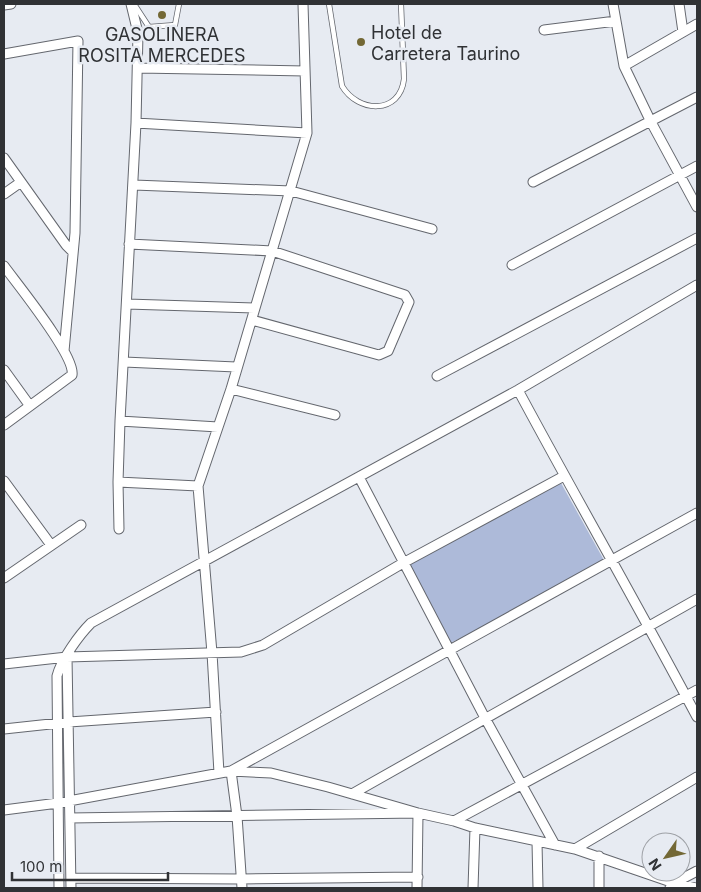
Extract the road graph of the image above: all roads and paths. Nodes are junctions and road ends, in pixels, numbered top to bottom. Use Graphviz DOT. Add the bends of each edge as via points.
graph roads {
  1 [pos="11,4"];
  2 [pos="133,4"];
  3 [pos="179,4"];
  4 [pos="302,4"];
  5 [pos="329,4"];
  6 [pos="401,4"];
  7 [pos="613,4"];
  8 [pos="679,4"];
  9 [pos="4,5"];
  10 [pos="616,21"];
  11 [pos="697,24"];
  12 [pos="544,30"];
  13 [pos="683,32"];
  14 [pos="4,54"];
  15 [pos="624,66"];
  16 [pos="138,68"];
  17 [pos="305,71"];
  18 [pos="697,96"];
  19 [pos="651,122"];
  20 [pos="136,123"];
  21 [pos="307,133"];
  22 [pos="4,158"];
  23 [pos="697,166"];
  24 [pos="681,175"];
  25 [pos="21,182"];
  26 [pos="533,182"];
  27 [pos="134,185"];
  28 [pos="291,191"];
  29 [pos="4,194"];
  30 [pos="697,207"];
  31 [pos="432,229"];
  32 [pos="697,238"];
  33 [pos="129,244"];
  34 [pos="272,251"];
  35 [pos="74,252"];
  36 [pos="512,264"];
  37 [pos="4,266"];
  38 [pos="697,285"];
  39 [pos="126,304"];
  40 [pos="254,308"];
  41 [pos="252,320"];
  42 [pos="64,351"];
  43 [pos="124,362"];
  44 [pos="236,367"];
  45 [pos="4,370"];
  46 [pos="438,376"];
  47 [pos="230,389"];
  48 [pos="518,390"];
  49 [pos="30,406"];
  50 [pos="335,415"];
  51 [pos="120,421"];
  52 [pos="4,425"];
  53 [pos="218,427"];
  54 [pos="564,476"];
  55 [pos="359,477"];
  56 [pos="4,481"];
  57 [pos="118,482"];
  58 [pos="198,486"];
  59 [pos="697,513"];
  60 [pos="80,525"];
  61 [pos="119,529"];
  62 [pos="51,545"];
  63 [pos="612,560"];
  64 [pos="204,561"];
  65 [pos="403,563"];
  66 [pos="4,578"];
  67 [pos="697,599"];
  68 [pos="648,626"];
  69 [pos="449,649"];
  70 [pos="212,653"];
  71 [pos="67,657"];
  72 [pos="4,664"];
  73 [pos="697,690"];
  74 [pos="686,696"];
  75 [pos="216,712"];
  76 [pos="485,718"];
  77 [pos="697,718"];
  78 [pos="69,722"];
  79 [pos="57,724"];
  80 [pos="4,729"];
  81 [pos="230,771"];
  82 [pos="219,773"];
  83 [pos="697,777"];
  84 [pos="522,784"];
  85 [pos="352,794"];
  86 [pos="69,801"];
  87 [pos="58,803"];
  88 [pos="4,810"];
  89 [pos="418,813"];
  90 [pos="237,816"];
  91 [pos="70,818"];
  92 [pos="454,821"];
  93 [pos="475,828"];
  94 [pos="537,842"];
  95 [pos="555,845"];
  96 [pos="575,849"];
  97 [pos="600,856"];
  98 [pos="697,871"];
  99 [pos="418,877"];
  100 [pos="71,878"];
  101 [pos="242,883"];
  102 [pos="672,886"];
  103 [pos="59,888"];
  104 [pos="71,888"];
  105 [pos="417,888"];
  106 [pos="473,888"];
  107 [pos="538,888"];
  108 [pos="599,888"];
  109 [pos="696,888"];
  1 -- 9 [label="street"];
  2 -- 3 [label="lane" via="149,27 175,26"];
  2 -- 16 [label="street" via="138,33"];
  4 -- 17 [label="street"];
  5 -- 6 [label="lane" via="342,86 356,102 375,106 396,99 403,89"];
  7 -- 10 [label="street"];
  8 -- 13 [label="street"];
  10 -- 12 [label="street"];
  10 -- 15 [label="street"];
  11 -- 13 [label="street"];
  13 -- 15 [label="street"];
  14 -- 35 [label="street" via="78,41"];
  15 -- 19 [label="street"];
  16 -- 17 [label="street"];
  16 -- 20 [label="street"];
  17 -- 21 [label="street"];
  18 -- 19 [label="street"];
  19 -- 24 [label="street"];
  19 -- 26 [label="street"];
  20 -- 21 [label="street"];
  20 -- 27 [label="street"];
  21 -- 28 [label="street"];
  22 -- 25 [label="street"];
  23 -- 24 [label="street"];
  24 -- 30 [label="street"];
  24 -- 36 [label="street"];
  25 -- 29 [label="street"];
  25 -- 35 [label="street"];
  27 -- 28 [label="street"];
  27 -- 33 [label="street"];
  28 -- 31 [label="street"];
  28 -- 34 [label="street"];
  32 -- 46 [label="street"];
  33 -- 34 [label="street"];
  33 -- 39 [label="street"];
  34 -- 40 [label="street"];
  34 -- 41 [label="street" via="404,295 410,302 388,350 379,355"];
  35 -- 42 [label="street"];
  37 -- 42 [label="street"];
  38 -- 48 [label="street"];
  39 -- 40 [label="street"];
  39 -- 43 [label="street"];
  40 -- 41 [label="street"];
  41 -- 44 [label="street"];
  42 -- 49 [label="street" via="72,367 72,375"];
  43 -- 44 [label="street"];
  43 -- 51 [label="street"];
  44 -- 47 [label="street"];
  45 -- 49 [label="street"];
  47 -- 50 [label="street"];
  47 -- 53 [label="street"];
  48 -- 54 [label="street"];
  48 -- 55 [label="street"];
  49 -- 52 [label="street"];
  51 -- 53 [label="street"];
  51 -- 57 [label="street"];
  53 -- 58 [label="street"];
  54 -- 63 [label="street"];
  54 -- 65 [label="street"];
  55 -- 64 [label="street"];
  55 -- 65 [label="street"];
  56 -- 62 [label="street"];
  57 -- 58 [label="street"];
  57 -- 61 [label="street"];
  58 -- 64 [label="street"];
  59 -- 63 [label="street"];
  60 -- 62 [label="street"];
  62 -- 66 [label="street"];
  63 -- 68 [label="street"];
  63 -- 69 [label="street"];
  64 -- 70 [label="street"];
  64 -- 71 [label="street" via="91,623 77,637"];
  65 -- 69 [label="street"];
  65 -- 70 [label="street" via="262,645 241,652"];
  67 -- 68 [label="street"];
  68 -- 74 [label="street"];
  68 -- 76 [label="street"];
  69 -- 76 [label="street"];
  69 -- 81 [label="street"];
  70 -- 71 [label="street"];
  70 -- 75 [label="street"];
  71 -- 72 [label="street"];
  71 -- 78 [label="street"];
  71 -- 79 [label="street" via="59,669"];
  73 -- 74 [label="street"];
  74 -- 77 [label="street"];
  74 -- 84 [label="street"];
  75 -- 78 [label="street"];
  75 -- 82 [label="street"];
  76 -- 84 [label="street"];
  76 -- 85 [label="street"];
  78 -- 79 [label="street"];
  78 -- 86 [label="street"];
  79 -- 80 [label="street"];
  79 -- 87 [label="street"];
  81 -- 82 [label="street"];
  81 -- 85 [label="street" via="271,773"];
  81 -- 90 [label="street"];
  82 -- 86 [label="street"];
  83 -- 96 [label="street"];
  84 -- 92 [label="street"];
  84 -- 95 [label="street"];
  85 -- 89 [label="street"];
  86 -- 87 [label="street"];
  86 -- 91 [label="street"];
  87 -- 88 [label="street"];
  87 -- 103 [label="street"];
  89 -- 90 [label="street"];
  89 -- 92 [label="street"];
  89 -- 99 [label="street"];
  90 -- 91 [label="street"];
  90 -- 101 [label="street"];
  91 -- 100 [label="street"];
  92 -- 93 [label="street"];
  93 -- 94 [label="street"];
  93 -- 106 [label="street"];
  94 -- 95 [label="street"];
  94 -- 107 [label="street"];
  95 -- 96 [label="street"];
  96 -- 97 [label="street"];
  97 -- 102 [label="street"];
  97 -- 108 [label="street"];
  98 -- 102 [label="street"];
  99 -- 101 [label="street"];
  99 -- 105 [label="street"];
  100 -- 101 [label="street"];
  100 -- 104 [label="street"];
  102 -- 109 [label="street"];
}
